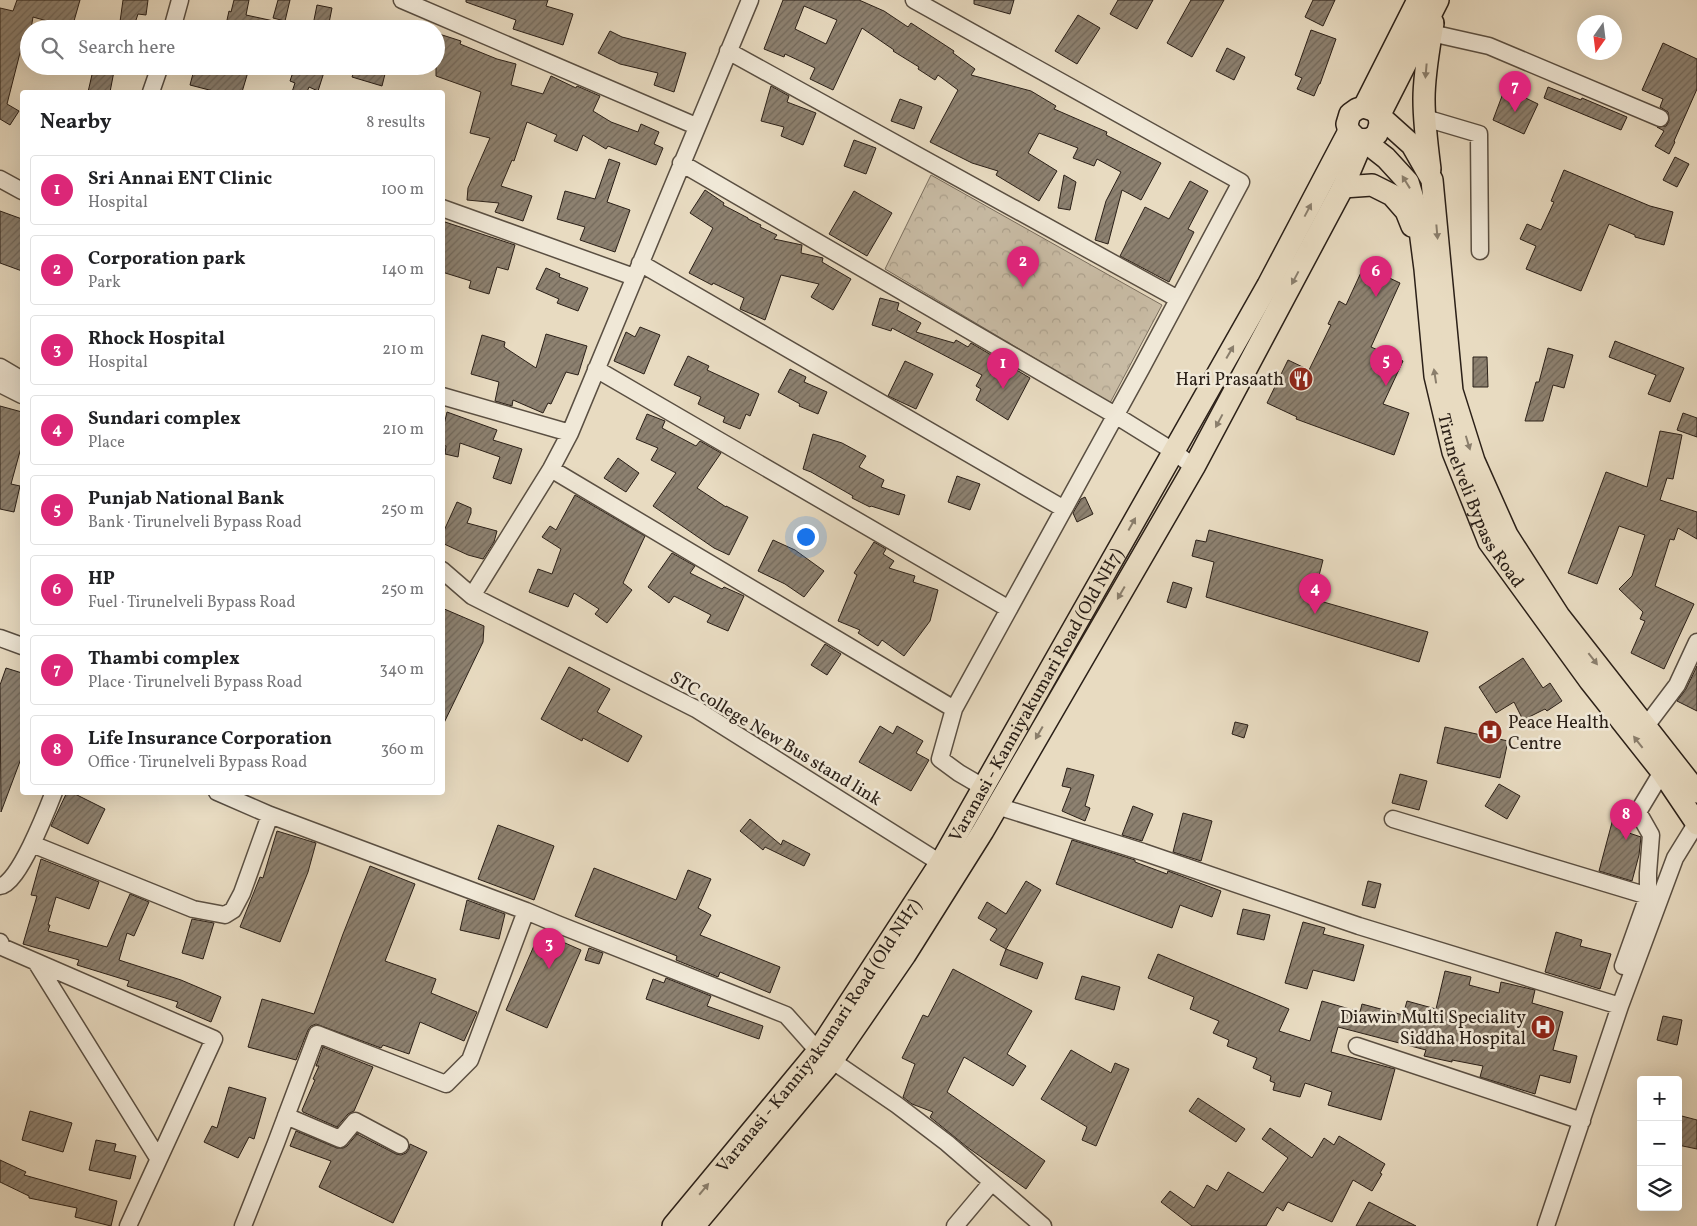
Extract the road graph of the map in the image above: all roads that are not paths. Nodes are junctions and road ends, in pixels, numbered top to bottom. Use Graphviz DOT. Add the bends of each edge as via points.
graph roads {
  1 [pos="180,0"];
  2 [pos="402,0"];
  3 [pos="750,0"];
  4 [pos="914,0"];
  5 [pos="1430,2"];
  6 [pos="174,20"];
  7 [pos="1431,33"];
  8 [pos="728,51"];
  9 [pos="157,75"];
  10 [pos="152,90"];
  11 [pos="1371,111"];
  12 [pos="1425,118"];
  13 [pos="1660,118"];
  14 [pos="696,126"];
  15 [pos="1356,136"];
  16 [pos="681,164"];
  17 [pos="0,180"];
  18 [pos="1432,180"];
  19 [pos="1343,188"];
  20 [pos="20,190"];
  21 [pos="445,209"];
  22 [pos="1480,251"];
  23 [pos="1424,256"];
  24 [pos="637,270"];
  25 [pos="1178,299"];
  26 [pos="0,367"];
  27 [pos="596,369"];
  28 [pos="20,379"];
  29 [pos="0,384"];
  30 [pos="20,394"];
  31 [pos="445,397"];
  32 [pos="1115,416"];
  33 [pos="570,433"];
  34 [pos="1173,451"];
  35 [pos="1194,467"];
  36 [pos="551,469"];
  37 [pos="1064,509"];
  38 [pos="445,573"];
  39 [pos="445,587"];
  40 [pos="472,596"];
  41 [pos="1009,609"];
  42 [pos="1561,629"];
  43 [pos="0,638"];
  44 [pos="1697,642"];
  45 [pos="20,645"];
  46 [pos="954,708"];
  47 [pos="1646,726"];
  48 [pos="1662,772"];
  49 [pos="983,787"];
  50 [pos="1697,792"];
  51 [pos="53,795"];
  52 [pos="224,795"];
  53 [pos="997,806"];
  54 [pos="270,815"];
  55 [pos="1393,819"];
  56 [pos="1697,824"];
  57 [pos="32,844"];
  58 [pos="948,868"];
  59 [pos="0,886"];
  60 [pos="1648,896"];
  61 [pos="526,911"];
  62 [pos="0,942"];
  63 [pos="36,962"];
  64 [pos="1614,1005"];
  65 [pos="1357,1046"];
  66 [pos="825,1056"];
  67 [pos="286,1116"];
  68 [pos="1582,1121"];
  69 [pos="400,1145"];
  70 [pos="158,1158"];
  71 [pos="992,1182"];
  72 [pos="128,1226"];
  73 [pos="242,1226"];
  74 [pos="673,1226"];
  75 [pos="694,1226"];
  76 [pos="955,1226"];
  77 [pos="1043,1226"];
  78 [pos="1546,1226"];
  1 -- 6 [label="street"];
  2 -- 14 [label="street"];
  3 -- 8 [label="street"];
  4 -- 25 [label="street" via="1242,182"];
  5 -- 7 [label="main road"];
  5 -- 11 [label="main road, Varanasi - Kanniyakumari Road (Old NH7)"];
  7 -- 12 [label="main road, one-way" via="1426,65"];
  7 -- 13 [label="street" via="1489,46"];
  8 -- 14 [label="street"];
  8 -- 25 [label="street"];
  9 -- 10 [label="street"];
  11 -- 15 [label="main road, Varanasi - Kanniyakumari Road (Old NH7)" via="1357,108 1350,114 1347,124"];
  11 -- 15 [label="main road, Varanasi - Kanniyakumari Road (Old NH7)" via="1380,124 1377,134 1370,139"];
  11 -- 18 [label="main road, Tirunelveli Bypass Road" via="1412,145"];
  12 -- 18 [label="main road"];
  12 -- 22 [label="street" via="1479,134"];
  14 -- 16 [label="street"];
  15 -- 19 [label="main road, Varanasi - Kanniyakumari Road (Old NH7)"];
  23 -- 15 [label="main road, Tirunelveli Bypass Road, one-way" via="1418,215 1408,182 1386,158"];
  34 -- 15 [label="main road, Varanasi - Kanniyakumari Road (Old NH7), one-way"];
  16 -- 24 [label="street"];
  16 -- 32 [label="street"];
  17 -- 20 [label="street"];
  18 -- 42 [label="main road, Tirunelveli Bypass Road, one-way" via="1452,391 1474,461 1507,535"];
  19 -- 23 [label="main road" via="1372,185 1392,195 1406,211"];
  19 -- 35 [label="main road, Varanasi - Kanniyakumari Road (Old NH7), one-way"];
  21 -- 24 [label="street"];
  42 -- 23 [label="main road, Tirunelveli Bypass Road, one-way" via="1489,542 1453,452 1435,376"];
  24 -- 27 [label="street"];
  24 -- 37 [label="street"];
  25 -- 32 [label="street"];
  26 -- 28 [label="street"];
  27 -- 33 [label="street"];
  27 -- 41 [label="street"];
  29 -- 30 [label="street"];
  31 -- 33 [label="street"];
  32 -- 34 [label="street"];
  32 -- 37 [label="street"];
  33 -- 36 [label="street"];
  34 -- 35 [label="street"];
  49 -- 34 [label="main road, Varanasi - Kanniyakumari Road (Old NH7), one-way"];
  35 -- 53 [label="main road, Varanasi - Kanniyakumari Road (Old NH7), one-way"];
  36 -- 40 [label="street"];
  36 -- 46 [label="street"];
  37 -- 41 [label="street"];
  38 -- 40 [label="street, STC college New Bus stand link"];
  39 -- 40 [label="street"];
  40 -- 58 [label="street, STC college New Bus stand link" via="696,710"];
  41 -- 46 [label="street"];
  42 -- 47 [label="main road, Tirunelveli Bypass Road, one-way"];
  48 -- 42 [label="main road, Tirunelveli Bypass Road, one-way" via="1590,681"];
  43 -- 45 [label="street"];
  44 -- 47 [label="street" via="1677,685"];
  46 -- 49 [label="street" via="940,759"];
  47 -- 50 [label="main road, Tirunelveli Bypass Road"];
  48 -- 56 [label="main road, Tirunelveli Bypass Road"];
  48 -- 60 [label="street" via="1638,812 1651,835"];
  49 -- 58 [label="main road, Varanasi - Kanniyakumari Road (Old NH7)"];
  51 -- 57 [label="street"];
  52 -- 54 [label="street"];
  53 -- 58 [label="main road, Varanasi - Kanniyakumari Road (Old NH7)"];
  53 -- 64 [label="street" via="1359,926"];
  54 -- 57 [label="street" via="242,893 233,910 224,915 194,909"];
  54 -- 61 [label="street"];
  55 -- 60 [label="street"];
  56 -- 64 [label="street" via="1675,858"];
  57 -- 59 [label="street" via="11,881"];
  58 -- 66 [label="main road, Varanasi - Kanniyakumari Road (Old NH7)" via="905,955"];
  60 -- 64 [label="street"];
  61 -- 66 [label="street" via="786,1015"];
  61 -- 67 [label="street" via="470,1060 446,1084 317,1034"];
  62 -- 63 [label="street" via="2,947"];
  63 -- 70 [label="street"];
  63 -- 70 [label="street" via="214,1039"];
  64 -- 68 [label="street"];
  65 -- 68 [label="street"];
  66 -- 71 [label="street" via="897,1105"];
  74 -- 66 [label="main road, Varanasi - Kanniyakumari Road (Old NH7), one-way"];
  66 -- 75 [label="main road, Varanasi - Kanniyakumari Road (Old NH7)"];
  67 -- 69 [label="street" via="340,1139 354,1121"];
  67 -- 73 [label="street"];
  68 -- 78 [label="street"];
  70 -- 72 [label="street"];
  71 -- 76 [label="street"];
  71 -- 77 [label="street"];
}
